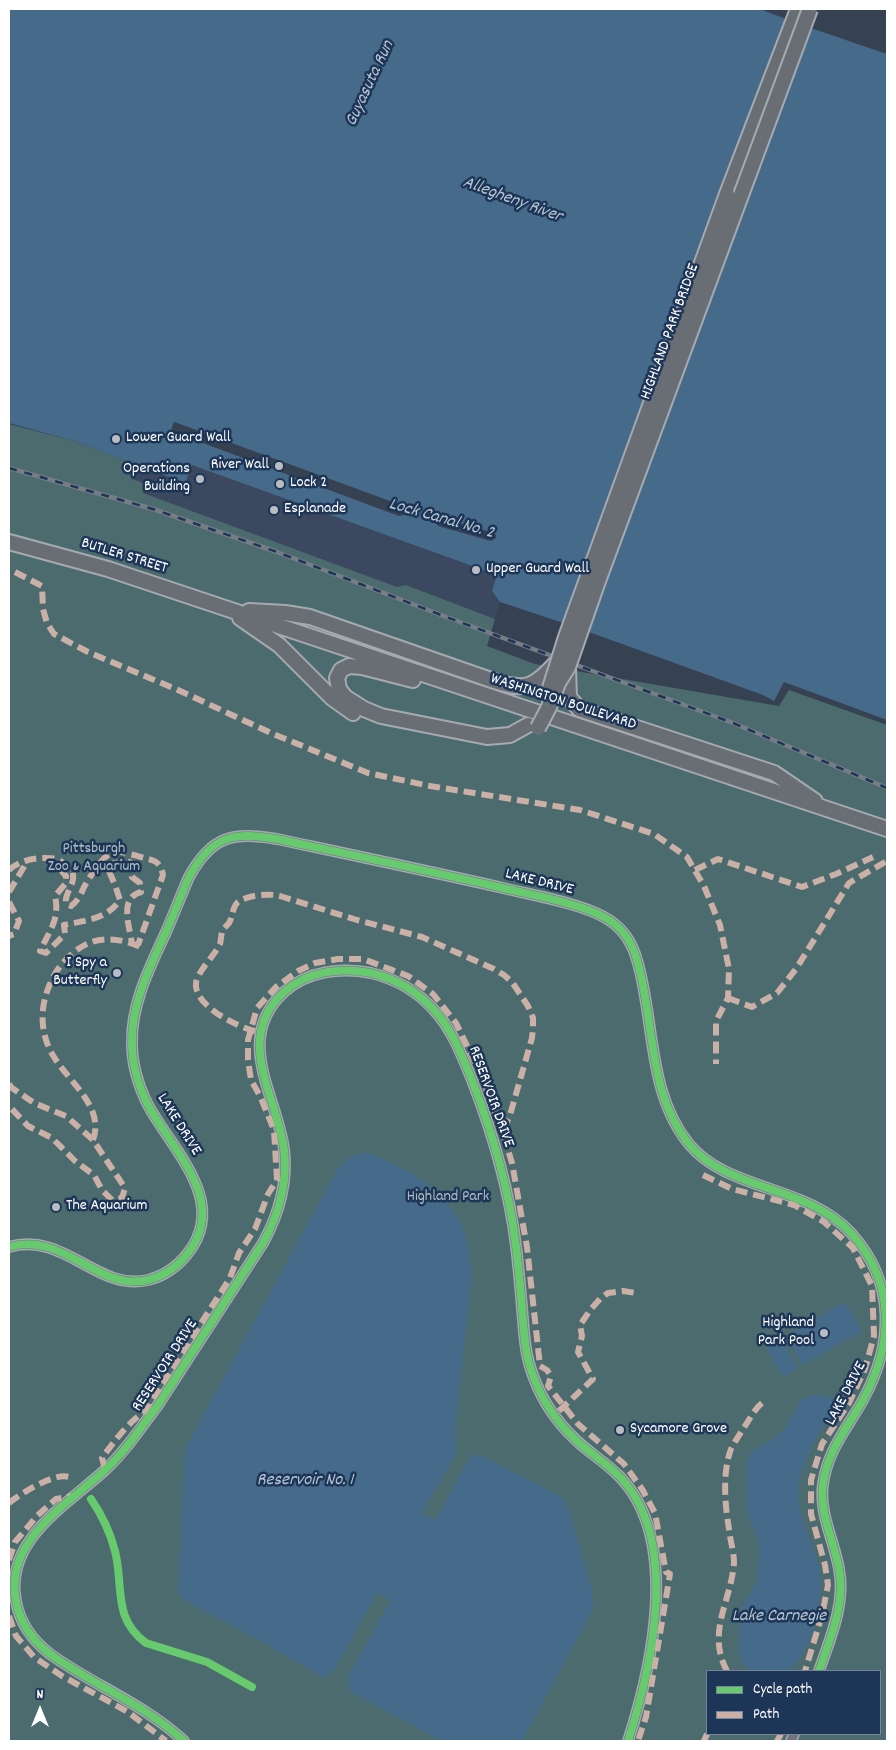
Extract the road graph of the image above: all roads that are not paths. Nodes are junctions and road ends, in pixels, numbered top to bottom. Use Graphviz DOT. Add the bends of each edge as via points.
graph roads {
  1 [pos="798,9"];
  2 [pos="810,9"];
  3 [pos="9,542"];
  4 [pos="227,609"];
  5 [pos="563,664"];
  6 [pos="542,714"];
  7 [pos="533,726"];
  8 [pos="832,811"];
  9 [pos="887,830"];
  10 [pos="9,1246"];
  11 [pos="819,1670"];
  12 [pos="184,1741"];
  13 [pos="628,1741"];
  1 -- 5 [label="highway, HIGHLAND PARK BRIDGE, bridge" via="727,194"];
  2 -- 5 [label="highway, HIGHLAND PARK BRIDGE, bridge" via="598,581"];
  3 -- 4 [label="highway, BUTLER STREET" via="108,569"];
  4 -- 5 [label="highway" via="310,617 511,685 531,685"];
  4 -- 6 [label="highway, WASHINGTON BOULEVARD"];
  4 -- 7 [label="highway" via="279,645 338,704 369,721 492,746 522,740"];
  5 -- 7 [label="highway, bridge"];
  5 -- 8 [label="highway" via="569,697 579,709 774,773"];
  6 -- 7 [label="highway" via="362,666 344,667 337,675 345,697 356,706 381,716 487,737 510,735"];
  6 -- 8 [label="highway, WASHINGTON BOULEVARD"];
  8 -- 9 [label="highway, WASHINGTON BOULEVARD"];
  10 -- 11 [label="street, LAKE DRIVE" via="33,1244 50,1247 107,1277 135,1281 147,1280 173,1268 195,1244 201,1224 201,1200 191,1174 144,1096 135,1065 132,1031 142,988 190,877 206,853 224,840 248,835 277,839 585,908 607,918 621,930 634,950 661,1085 684,1138 716,1166 807,1201 835,1218 859,1243 877,1273 883,1291 886,1321 883,1352 870,1386 836,1442 826,1469 822,1503 841,1584 834,1624"];
  12 -- 13 [label="street, RESERVOIR DRIVE" via="136,1705 70,1668 39,1645 18,1612 14,1594 16,1571 19,1559 40,1526 106,1469 146,1422 273,1224 285,1179 280,1127 260,1062 261,1037 268,1014 284,993 305,979 327,972 357,970 389,979 420,996 439,1016 456,1042 478,1096 504,1181 517,1250 524,1339 532,1373 560,1425 621,1478 645,1516 654,1550 655,1603 647,1669"];
}
